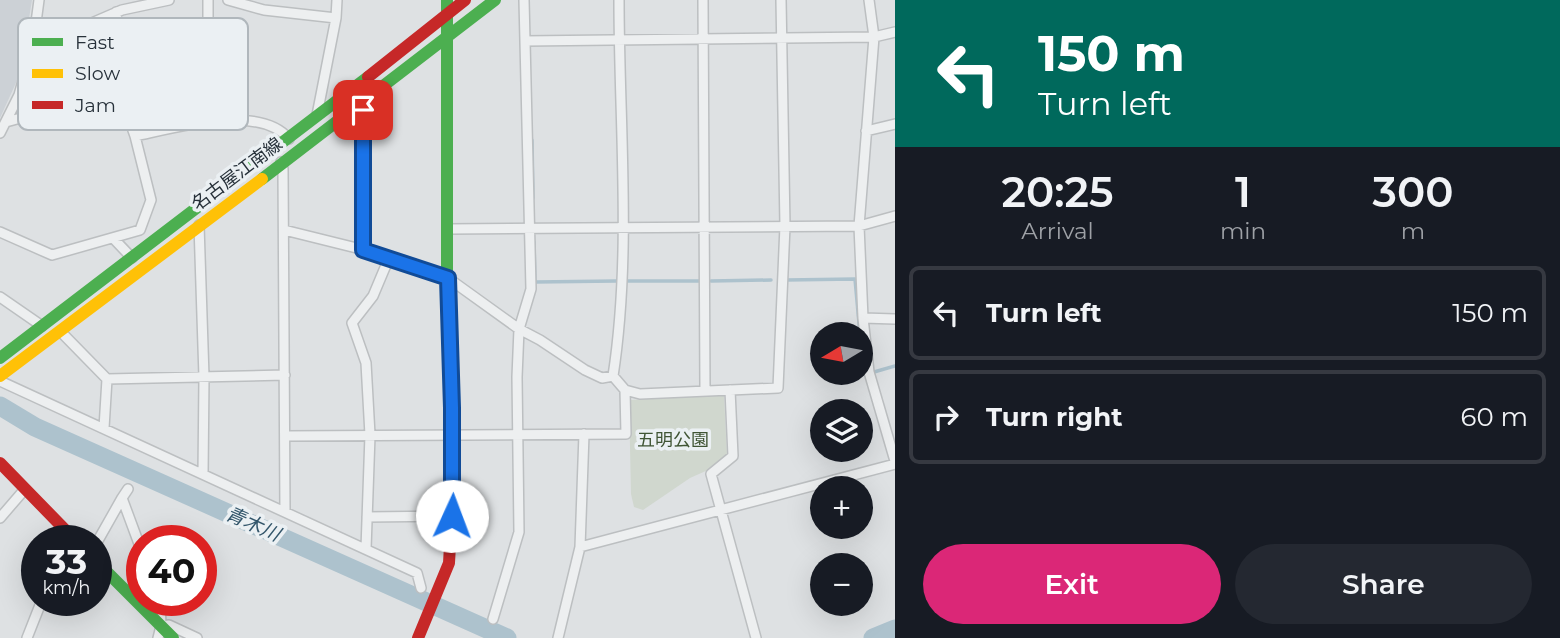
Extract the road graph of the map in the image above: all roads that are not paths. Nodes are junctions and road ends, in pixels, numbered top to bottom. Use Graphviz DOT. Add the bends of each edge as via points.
graph roads {
  1 [pos="39,0"];
  2 [pos="169,0"];
  3 [pos="208,0"];
  4 [pos="228,0"];
  5 [pos="337,0"];
  6 [pos="446,0"];
  7 [pos="465,0"];
  8 [pos="495,0"];
  9 [pos="524,0"];
  10 [pos="619,0"];
  11 [pos="703,0"];
  12 [pos="781,0"];
  13 [pos="869,0"];
  14 [pos="116,12"];
  15 [pos="447,15"];
  16 [pos="37,18"];
  17 [pos="103,18"];
  18 [pos="116,18"];
  19 [pos="208,18"];
  20 [pos="336,18"];
  21 [pos="895,32"];
  22 [pos="874,37"];
  23 [pos="446,38"];
  24 [pos="782,39"];
  25 [pos="619,40"];
  26 [pos="703,40"];
  27 [pos="525,41"];
  28 [pos="18,97"];
  29 [pos="358,104"];
  30 [pos="317,115"];
  31 [pos="18,119"];
  32 [pos="6,122"];
  33 [pos="248,122"];
  34 [pos="895,124"];
  35 [pos="133,130"];
  36 [pos="161,130"];
  37 [pos="866,131"];
  38 [pos="0,133"];
  39 [pos="135,136"];
  40 [pos="289,139"];
  41 [pos="281,162"];
  42 [pos="895,216"];
  43 [pos="199,225"];
  44 [pos="705,226"];
  45 [pos="785,226"];
  46 [pos="859,226"];
  47 [pos="622,227"];
  48 [pos="531,228"];
  49 [pos="447,229"];
  50 [pos="284,230"];
  51 [pos="0,232"];
  52 [pos="113,238"];
  53 [pos="363,250"];
  54 [pos="132,258"];
  55 [pos="389,258"];
  56 [pos="448,278"];
  57 [pos="0,297"];
  58 [pos="863,318"];
  59 [pos="895,318"];
  60 [pos="41,326"];
  61 [pos="519,329"];
  62 [pos="61,332"];
  63 [pos="0,358"];
  64 [pos="285,374"];
  65 [pos="613,376"];
  66 [pos="204,377"];
  67 [pos="0,378"];
  68 [pos="107,379"];
  69 [pos="625,390"];
  70 [pos="730,390"];
  71 [pos="705,391"];
  72 [pos="104,428"];
  73 [pos="584,434"];
  74 [pos="370,435"];
  75 [pos="452,435"];
  76 [pos="518,435"];
  77 [pos="286,436"];
  78 [pos="0,463"];
  79 [pos="895,463"];
  80 [pos="203,474"];
  81 [pos="25,489"];
  82 [pos="721,510"];
  83 [pos="285,512"];
  84 [pos="452,516"];
  85 [pos="367,517"];
  86 [pos="0,518"];
  87 [pos="58,525"];
  88 [pos="107,525"];
  89 [pos="134,525"];
  90 [pos="580,547"];
  91 [pos="366,549"];
  92 [pos="112,579"];
  93 [pos="421,588"];
  94 [pos="36,616"];
  95 [pos="492,620"];
  96 [pos="159,632"];
  97 [pos="27,638"];
  98 [pos="173,638"];
  99 [pos="197,638"];
  100 [pos="418,638"];
  101 [pos="558,638"];
  102 [pos="756,638"];
  1 -- 16 [label="street"];
  2 -- 14 [label="street"];
  3 -- 19 [label="street"];
  4 -- 20 [label="street" via="264,10"];
  5 -- 20 [label="street"];
  6 -- 15 [label="main road"];
  7 -- 15 [label="main road, 名古屋江南線"];
  8 -- 23 [label="main road, 名古屋江南線"];
  9 -- 27 [label="street"];
  10 -- 25 [label="street"];
  11 -- 26 [label="street"];
  12 -- 24 [label="street"];
  13 -- 22 [label="street"];
  14 -- 17 [label="street"];
  14 -- 18 [label="street"];
  15 -- 23 [label="main road"];
  15 -- 30 [label="main road, 名古屋江南線"];
  20 -- 30 [label="street"];
  21 -- 22 [label="street"];
  22 -- 24 [label="street"];
  22 -- 37 [label="street"];
  23 -- 29 [label="main road, 名古屋江南線"];
  23 -- 49 [label="main road"];
  24 -- 26 [label="street"];
  24 -- 45 [label="street"];
  25 -- 26 [label="street"];
  25 -- 27 [label="street"];
  25 -- 47 [label="street"];
  26 -- 44 [label="street"];
  27 -- 48 [label="street"];
  28 -- 32 [label="street"];
  29 -- 41 [label="main road, 名古屋江南線"];
  29 -- 53 [label="street" via="363,110"];
  30 -- 40 [label="main road, 名古屋江南線"];
  31 -- 32 [label="street"];
  32 -- 38 [label="street"];
  33 -- 40 [label="street" via="281,128"];
  34 -- 37 [label="street"];
  35 -- 39 [label="street"];
  36 -- 39 [label="street"];
  37 -- 46 [label="street"];
  39 -- 52 [label="street" via="151,200 140,230"];
  40 -- 54 [label="main road, 名古屋江南線"];
  41 -- 43 [label="main road, 名古屋江南線"];
  41 -- 50 [label="street"];
  42 -- 46 [label="street"];
  43 -- 62 [label="main road, 名古屋江南線"];
  43 -- 66 [label="street"];
  44 -- 45 [label="street"];
  44 -- 47 [label="street"];
  44 -- 71 [label="street"];
  45 -- 46 [label="street"];
  45 -- 70 [label="street" via="778,388"];
  46 -- 58 [label="street"];
  47 -- 48 [label="street"];
  47 -- 65 [label="street" via="620,328"];
  48 -- 49 [label="street"];
  48 -- 61 [label="street" via="531,289"];
  49 -- 56 [label="main road"];
  50 -- 53 [label="street"];
  50 -- 64 [label="street"];
  51 -- 52 [label="street" via="52,255"];
  52 -- 54 [label="street"];
  53 -- 55 [label="street"];
  54 -- 60 [label="main road, 名古屋江南線"];
  55 -- 56 [label="street"];
  55 -- 74 [label="street" via="373,296 352,323 366,363"];
  56 -- 61 [label="street"];
  56 -- 75 [label="main road"];
  57 -- 60 [label="street"];
  58 -- 59 [label="street"];
  58 -- 79 [label="street" via="869,372"];
  60 -- 63 [label="main road, 名古屋江南線"];
  61 -- 65 [label="street" via="585,370 602,378"];
  61 -- 76 [label="street"];
  62 -- 67 [label="main road, 名古屋江南線"];
  62 -- 68 [label="street"];
  64 -- 66 [label="street"];
  64 -- 77 [label="street"];
  65 -- 69 [label="street"];
  66 -- 68 [label="street"];
  66 -- 80 [label="street"];
  67 -- 72 [label="street"];
  68 -- 72 [label="street"];
  69 -- 71 [label="street" via="640,394"];
  69 -- 73 [label="street" via="626,434"];
  70 -- 71 [label="street"];
  70 -- 82 [label="street" via="733,457 711,474"];
  72 -- 80 [label="street"];
  73 -- 76 [label="street"];
  73 -- 90 [label="street"];
  74 -- 75 [label="street"];
  74 -- 77 [label="street"];
  74 -- 85 [label="street"];
  75 -- 76 [label="street"];
  75 -- 84 [label="main road"];
  76 -- 95 [label="street" via="519,532"];
  77 -- 83 [label="street"];
  78 -- 81 [label="main road"];
  79 -- 82 [label="street"];
  80 -- 83 [label="street"];
  81 -- 86 [label="street"];
  81 -- 87 [label="main road"];
  82 -- 90 [label="street"];
  82 -- 102 [label="street"];
  83 -- 91 [label="street"];
  84 -- 85 [label="street"];
  84 -- 100 [label="main road" via="449,564"];
  85 -- 91 [label="street"];
  88 -- 89 [label="street" via="125,493"];
  90 -- 101 [label="street"];
  91 -- 93 [label="street" via="417,573"];
  92 -- 96 [label="main road"];
  94 -- 97 [label="street"];
  96 -- 98 [label="main road"];
  96 -- 99 [label="street" via="169,625"];
}
